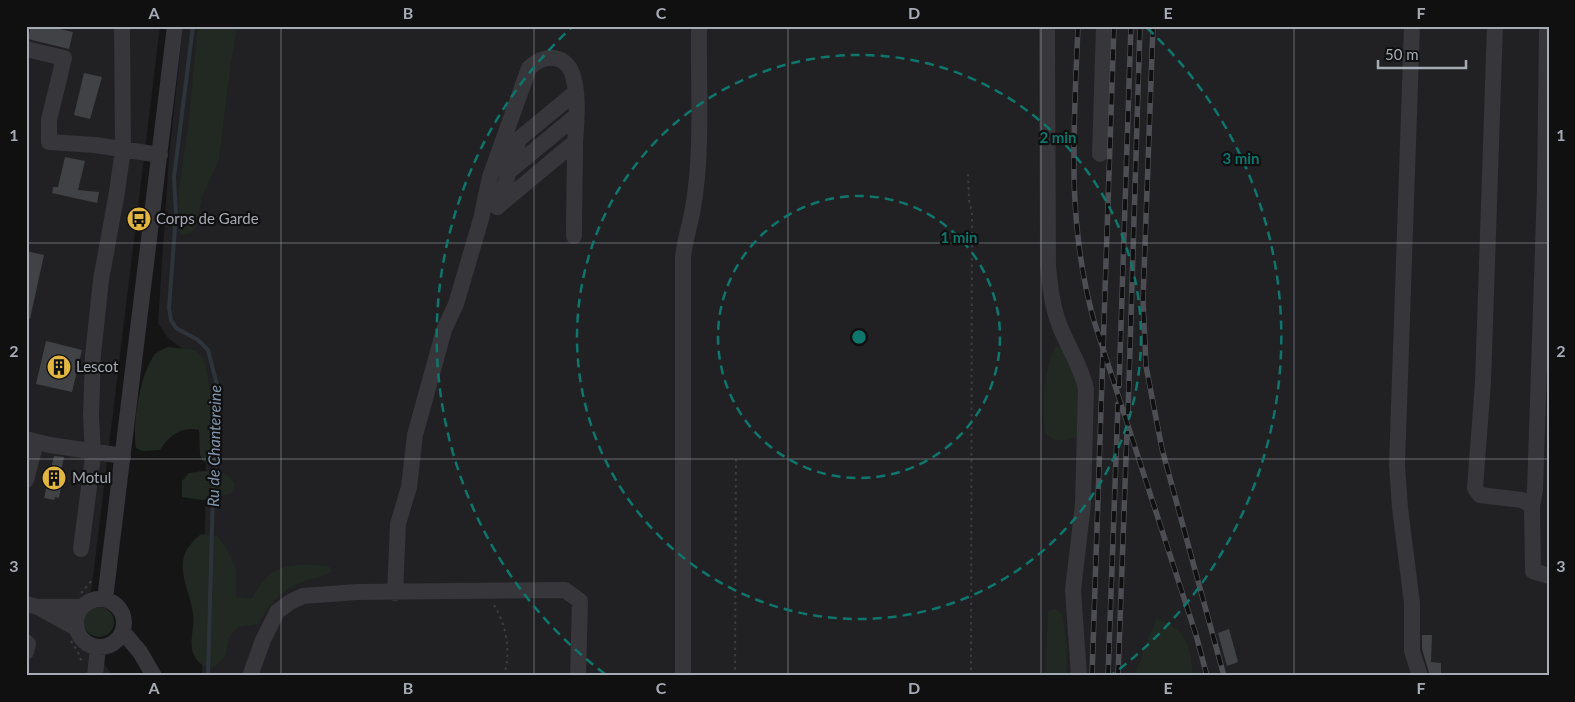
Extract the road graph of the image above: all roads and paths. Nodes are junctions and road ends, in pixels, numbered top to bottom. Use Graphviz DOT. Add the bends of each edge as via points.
graph roads {
  1 [pos="175,26"];
  2 [pos="699,26"];
  3 [pos="1047,26"];
  4 [pos="1104,26"];
  5 [pos="1412,26"];
  6 [pos="1495,26"];
  7 [pos="1547,26"];
  8 [pos="122,30"];
  9 [pos="26,49"];
  10 [pos="1548,74"];
  11 [pos="576,92"];
  12 [pos="576,116"];
  13 [pos="575,142"];
  14 [pos="123,149"];
  15 [pos="160,154"];
  16 [pos="1100,154"];
  17 [pos="507,173"];
  18 [pos="968,174"];
  19 [pos="498,206"];
  20 [pos="481,218"];
  21 [pos="574,236"];
  22 [pos="31,441"];
  23 [pos="93,452"];
  24 [pos="736,455"];
  25 [pos="123,456"];
  26 [pos="26,480"];
  27 [pos="1532,506"];
  28 [pos="81,549"];
  29 [pos="1549,576"];
  30 [pos="481,591"];
  31 [pos="395,593"];
  32 [pos="105,599"];
  33 [pos="32,606"];
  34 [pos="82,607"];
  35 [pos="72,632"];
  36 [pos="123,632"];
  37 [pos="26,642"];
  38 [pos="98,648"];
  39 [pos="26,652"];
  40 [pos="82,665"];
  41 [pos="95,676"];
  42 [pos="154,676"];
  43 [pos="250,676"];
  44 [pos="504,676"];
  45 [pos="578,676"];
  46 [pos="683,676"];
  47 [pos="734,676"];
  48 [pos="971,676"];
  49 [pos="1078,676"];
  50 [pos="1420,676"];
  1 -- 15 [label="street"];
  2 -- 46 [label="street" via="697,159 693,208 683,257"];
  3 -- 49 [label="street" via="1048,266 1051,298 1086,389 1083,504 1073,590"];
  4 -- 16 [label="street"];
  5 -- 50 [label="street" via="1397,465 1411,596 1412,651"];
  6 -- 27 [label="street" via="1483,382 1475,488 1480,495 1514,498"];
  7 -- 10 [label="street"];
  8 -- 14 [label="street"];
  9 -- 14 [label="street" via="64,58 50,120 49,142"];
  10 -- 27 [label="street" via="1537,451"];
  11 -- 12 [label="street"];
  11 -- 17 [label="street" via="519,139"];
  11 -- 20 [label="street" via="570,67 561,59 538,60 529,68 490,177"];
  12 -- 13 [label="street"];
  12 -- 17 [label="street"];
  13 -- 19 [label="street"];
  13 -- 21 [label="street"];
  14 -- 15 [label="street"];
  14 -- 23 [label="street" via="101,280 93,355"];
  15 -- 25 [label="street"];
  17 -- 19 [label="street"];
  18 -- 48 [label="path" via="972,212"];
  19 -- 20 [label="street"];
  20 -- 31 [label="street" via="421,408 409,488 398,524"];
  22 -- 23 [label="street"];
  22 -- 26 [label="street"];
  23 -- 25 [label="street"];
  23 -- 28 [label="street"];
  24 -- 47 [label="path"];
  25 -- 32 [label="street"];
  27 -- 29 [label="street" via="1533,570"];
  30 -- 31 [label="street"];
  30 -- 44 [label="path" via="500,615 508,652"];
  30 -- 45 [label="street" via="565,590 580,601"];
  31 -- 43 [label="street" via="319,594 290,602 277,612 269,626"];
  32 -- 34 [label="street" via="96,599"];
  32 -- 36 [label="street" via="122,611"];
  33 -- 34 [label="street"];
  33 -- 35 [label="street"];
  34 -- 35 [label="street"];
  35 -- 38 [label="street"];
  35 -- 40 [label="path"];
  36 -- 38 [label="street" via="113,644"];
  36 -- 42 [label="street"];
  37 -- 39 [label="street"];
  38 -- 41 [label="street"];
}
